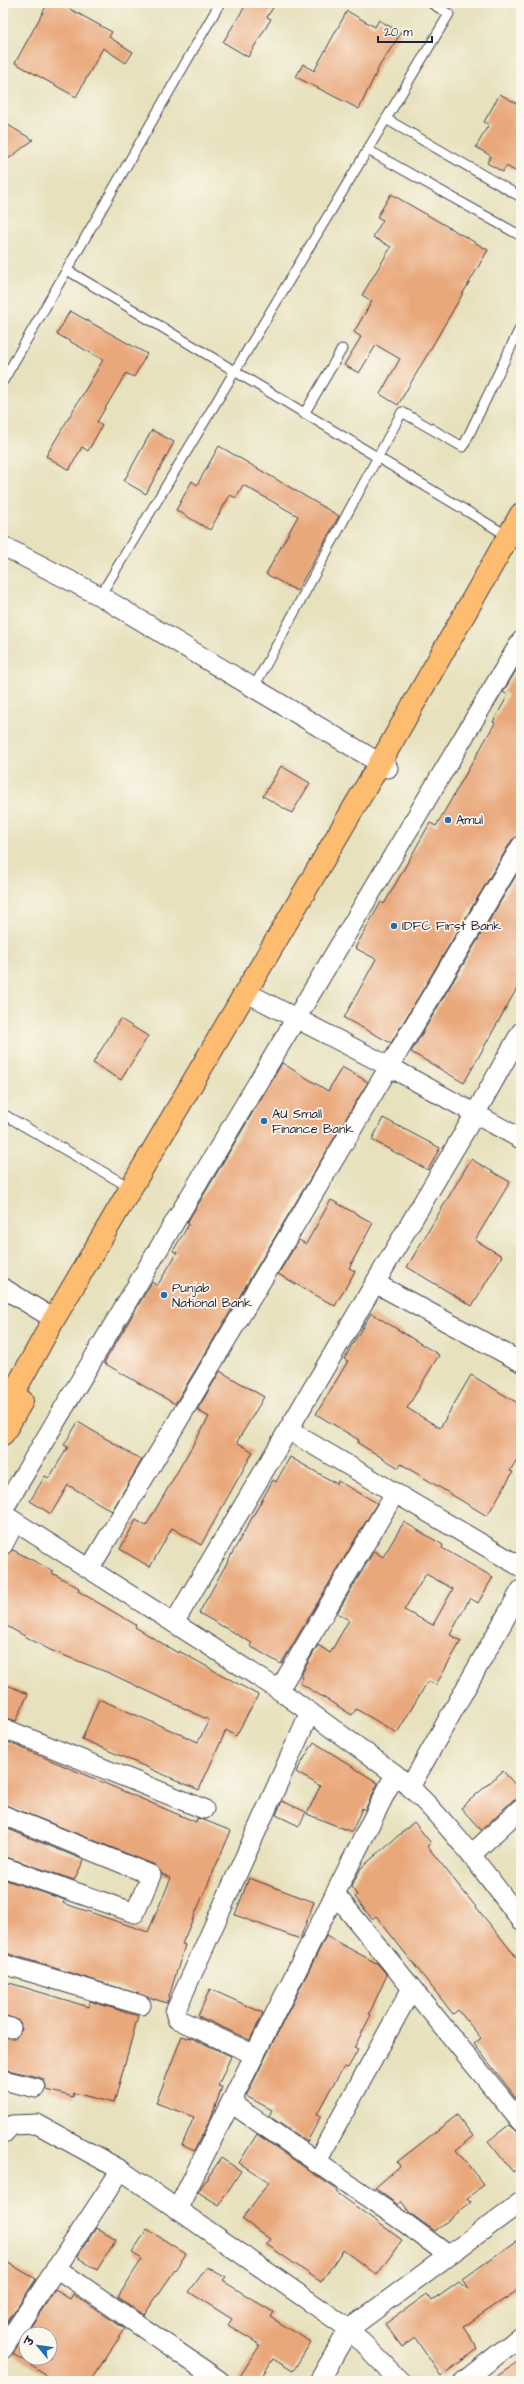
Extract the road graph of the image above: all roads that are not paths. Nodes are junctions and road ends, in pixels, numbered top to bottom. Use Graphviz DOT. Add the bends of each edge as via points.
graph roads {
  1 [pos="220,3"];
  2 [pos="431,3"];
  3 [pos="386,118"];
  4 [pos="368,150"];
  5 [pos="521,197"];
  6 [pos="521,236"];
  7 [pos="67,270"];
  8 [pos="521,326"];
  9 [pos="342,349"];
  10 [pos="234,371"];
  11 [pos="3,381"];
  12 [pos="304,414"];
  13 [pos="378,458"];
  14 [pos="518,527"];
  15 [pos="3,546"];
  16 [pos="100,596"];
  17 [pos="521,641"];
  18 [pos="253,689"];
  19 [pos="384,766"];
  20 [pos="521,846"];
  21 [pos="255,997"];
  22 [pos="296,1019"];
  23 [pos="521,1032"];
  24 [pos="390,1067"];
  25 [pos="3,1114"];
  26 [pos="475,1114"];
  27 [pos="521,1139"];
  28 [pos="131,1188"];
  29 [pos="375,1283"];
  30 [pos="3,1288"];
  31 [pos="54,1319"];
  32 [pos="521,1362"];
  33 [pos="3,1412"];
  34 [pos="288,1430"];
  35 [pos="3,1434"];
  36 [pos="395,1493"];
  37 [pos="7,1516"];
  38 [pos="3,1544"];
  39 [pos="521,1567"];
  40 [pos="90,1568"];
  41 [pos="521,1590"];
  42 [pos="174,1623"];
  43 [pos="280,1690"];
  44 [pos="310,1712"];
  45 [pos="3,1728"];
  46 [pos="395,1774"];
  47 [pos="410,1787"];
  48 [pos="521,1808"];
  49 [pos="204,1809"];
  50 [pos="3,1815"];
  51 [pos="471,1855"];
  52 [pos="3,1867"];
  53 [pos="335,1894"];
  54 [pos="521,1920"];
  55 [pos="3,1964"];
  56 [pos="412,1988"];
  57 [pos="141,2005"];
  58 [pos="254,2056"];
  59 [pos="3,2080"];
  60 [pos="36,2088"];
  61 [pos="231,2104"];
  62 [pos="521,2122"];
  63 [pos="3,2134"];
  64 [pos="316,2163"];
  65 [pos="121,2170"];
  66 [pos="521,2202"];
  67 [pos="177,2210"];
  68 [pos="448,2256"];
  69 [pos="56,2268"];
  70 [pos="349,2329"];
  71 [pos="521,2336"];
  72 [pos="3,2349"];
  73 [pos="199,2374"];
  74 [pos="220,2381"];
  75 [pos="319,2381"];
  76 [pos="400,2381"];
  77 [pos="464,2381"];
  1 -- 7 [label="lane"];
  2 -- 3 [label="lane" via="449,14"];
  3 -- 4 [label="lane"];
  3 -- 5 [label="lane"];
  4 -- 6 [label="lane"];
  4 -- 10 [label="lane"];
  7 -- 10 [label="lane"];
  7 -- 11 [label="lane"];
  8 -- 13 [label="lane" via="463,447 402,412"];
  9 -- 12 [label="lane"];
  10 -- 12 [label="lane"];
  10 -- 16 [label="lane"];
  12 -- 13 [label="lane"];
  13 -- 14 [label="lane"];
  13 -- 18 [label="lane"];
  14 -- 19 [label="main road"];
  15 -- 16 [label="street"];
  16 -- 18 [label="street"];
  17 -- 22 [label="street"];
  18 -- 19 [label="street"];
  19 -- 21 [label="main road"];
  19 -- 28 [label="main road"];
  20 -- 24 [label="street"];
  21 -- 22 [label="street"];
  21 -- 35 [label="main road"];
  22 -- 24 [label="street"];
  22 -- 37 [label="street"];
  23 -- 26 [label="street"];
  24 -- 26 [label="street"];
  24 -- 40 [label="street"];
  25 -- 28 [label="lane"];
  26 -- 27 [label="street"];
  26 -- 29 [label="street"];
  28 -- 31 [label="main road"];
  29 -- 32 [label="street"];
  29 -- 34 [label="street"];
  30 -- 31 [label="street"];
  31 -- 33 [label="main road"];
  34 -- 36 [label="street"];
  34 -- 42 [label="street"];
  36 -- 39 [label="street"];
  36 -- 43 [label="street"];
  37 -- 38 [label="street"];
  37 -- 40 [label="street"];
  40 -- 42 [label="street"];
  41 -- 47 [label="street"];
  42 -- 43 [label="street"];
  43 -- 44 [label="street"];
  44 -- 46 [label="street"];
  44 -- 58 [label="street" via="174,2012 176,2019"];
  45 -- 49 [label="street"];
  46 -- 47 [label="street"];
  46 -- 53 [label="street"];
  47 -- 51 [label="street"];
  48 -- 51 [label="street"];
  50 -- 52 [label="street" via="152,1875 136,1913"];
  51 -- 54 [label="street"];
  53 -- 56 [label="street"];
  53 -- 58 [label="street"];
  55 -- 57 [label="street"];
  56 -- 62 [label="street"];
  56 -- 64 [label="street"];
  58 -- 61 [label="street"];
  59 -- 60 [label="street"];
  61 -- 64 [label="street"];
  61 -- 67 [label="street"];
  63 -- 65 [label="street" via="12,2125 36,2124"];
  64 -- 68 [label="street" via="405,2223"];
  65 -- 67 [label="street"];
  65 -- 69 [label="street"];
  66 -- 68 [label="street"];
  67 -- 70 [label="street"];
  68 -- 70 [label="street"];
  69 -- 72 [label="street"];
  69 -- 73 [label="street"];
  70 -- 75 [label="street"];
  70 -- 76 [label="street"];
  71 -- 77 [label="street"];
  73 -- 74 [label="street"];
}
